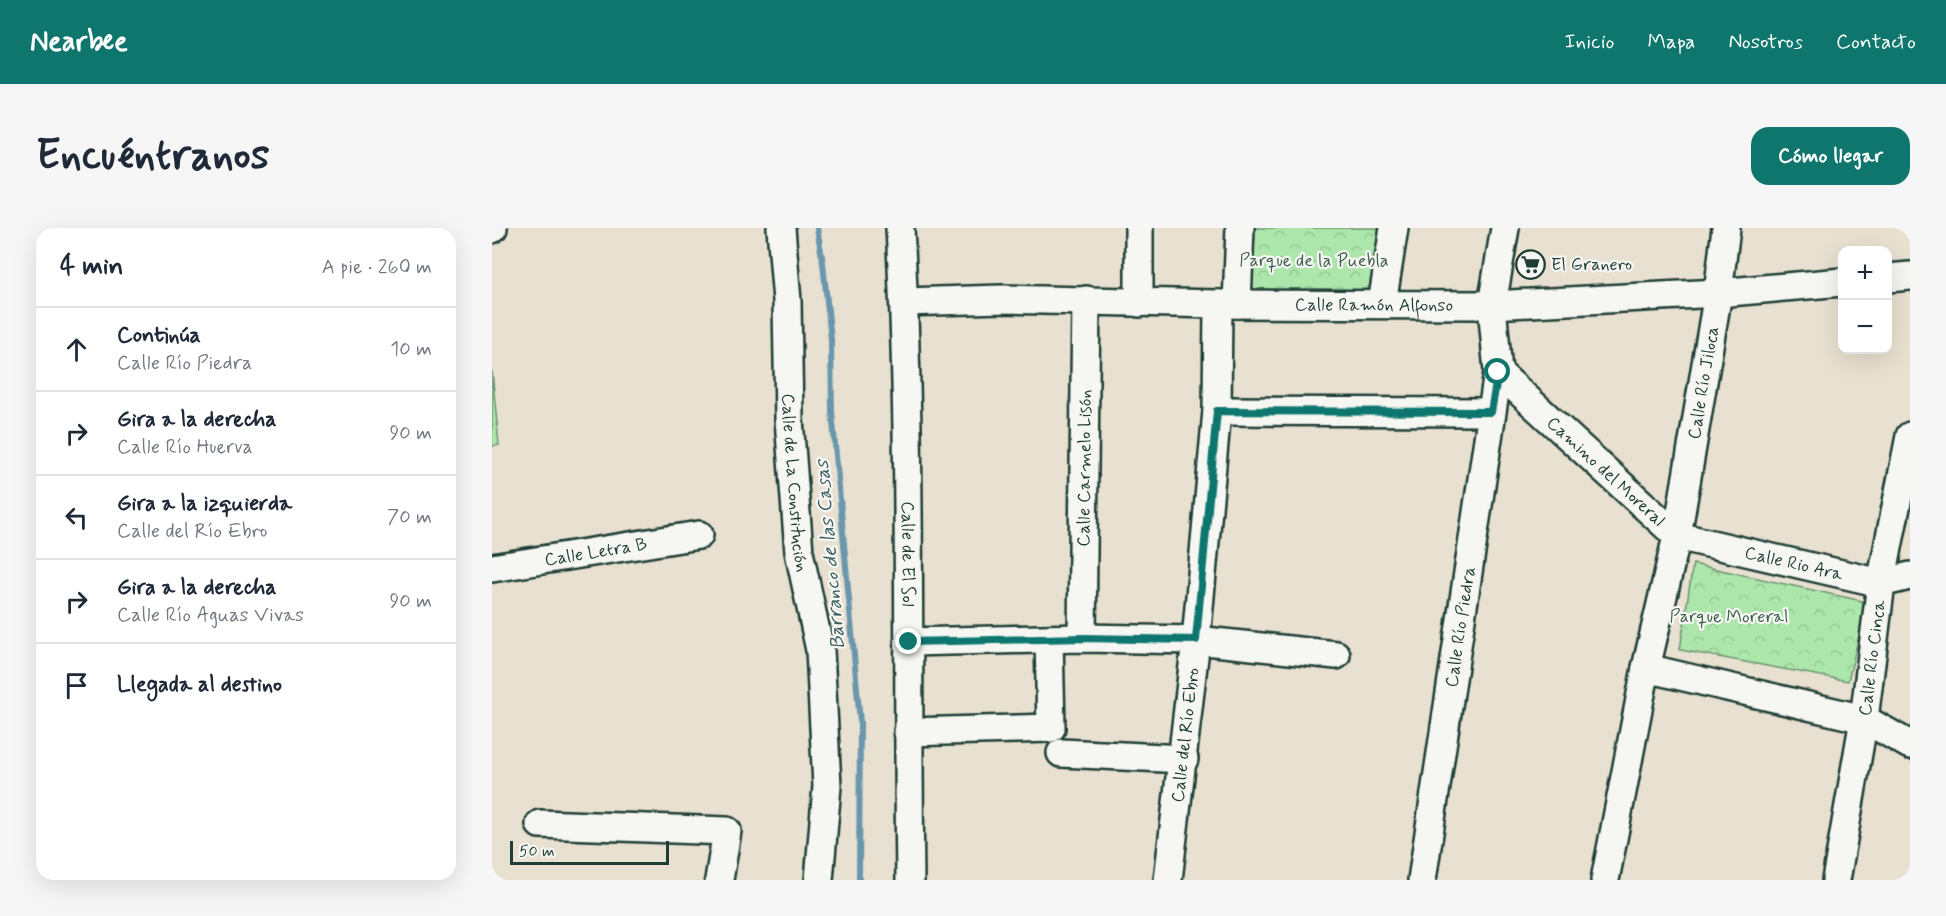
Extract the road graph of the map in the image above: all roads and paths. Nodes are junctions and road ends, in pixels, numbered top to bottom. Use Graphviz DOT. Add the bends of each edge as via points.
graph roads {
  1 [pos="781,228"];
  2 [pos="900,228"];
  3 [pos="1139,228"];
  4 [pos="1240,228"];
  5 [pos="1394,228"];
  6 [pos="1505,228"];
  7 [pos="1726,228"];
  8 [pos="1910,276"];
  9 [pos="1892,278"];
  10 [pos="1838,282"];
  11 [pos="1718,293"];
  12 [pos="1086,300"];
  13 [pos="904,302"];
  14 [pos="1138,303"];
  15 [pos="1227,304"];
  16 [pos="1382,304"];
  17 [pos="1492,305"];
  18 [pos="1498,372"];
  19 [pos="1217,411"];
  20 [pos="1491,412"];
  21 [pos="1910,436"];
  22 [pos="699,535"];
  23 [pos="1677,536"];
  24 [pos="492,568"];
  25 [pos="1910,576"];
  26 [pos="1881,583"];
  27 [pos="1082,638"];
  28 [pos="1049,639"];
  29 [pos="1196,640"];
  30 [pos="909,642"];
  31 [pos="1336,655"];
  32 [pos="1646,668"];
  33 [pos="1864,719"];
  34 [pos="908,732"];
  35 [pos="1910,745"];
  36 [pos="1061,753"];
  37 [pos="1184,759"];
  38 [pos="540,824"];
  39 [pos="719,880"];
  40 [pos="819,880"];
  41 [pos="910,880"];
  42 [pos="1168,880"];
  43 [pos="1422,880"];
  44 [pos="1605,880"];
  45 [pos="1836,880"];
  1 -- 40 [label="street, Calle de La Constitución" via="799,552 820,650 827,786"];
  2 -- 13 [label="street, Calle de El Sol"];
  3 -- 14 [label="street"];
  4 -- 15 [label="street, Calle del Río Ebro"];
  5 -- 16 [label="street"];
  6 -- 17 [label="street"];
  7 -- 11 [label="street, Calle Río Jiloca"];
  8 -- 9 [label="street"];
  10 -- 11 [label="street, Calle Ramón Alfonso"];
  11 -- 17 [label="street, Calle Ramón Alfonso"];
  11 -- 23 [label="street, Calle Río Jiloca"];
  12 -- 13 [label="street, Calle Ramón Alfonso"];
  12 -- 14 [label="street, Calle Ramón Alfonso"];
  12 -- 27 [label="street, Calle Carmelo Lisón"];
  13 -- 30 [label="street, Calle de El Sol"];
  14 -- 15 [label="street, Calle Ramón Alfonso"];
  15 -- 16 [label="street, Calle Ramón Alfonso"];
  15 -- 19 [label="street, Calle del Río Ebro"];
  16 -- 17 [label="street, Calle Ramón Alfonso"];
  17 -- 18 [label="street"];
  18 -- 20 [label="street, Calle Río Piedra"];
  18 -- 23 [label="street, Camino del Moreral"];
  19 -- 20 [label="street"];
  19 -- 29 [label="street, Calle del Río Ebro"];
  20 -- 43 [label="street, Calle Río Piedra"];
  21 -- 26 [label="street, Calle Río Cinca"];
  22 -- 24 [label="street, Calle Letra B"];
  23 -- 26 [label="street, Calle Rio Ara"];
  23 -- 32 [label="street, Camino del Moreral"];
  25 -- 26 [label="street, Calle Rio Ara"];
  26 -- 33 [label="street, Calle Río Cinca"];
  27 -- 28 [label="street"];
  27 -- 29 [label="street"];
  28 -- 30 [label="street"];
  28 -- 34 [label="street" via="1051,728"];
  29 -- 31 [label="street"];
  29 -- 37 [label="street, Calle del Río Ebro"];
  30 -- 34 [label="street, Calle de El Sol"];
  32 -- 33 [label="street"];
  32 -- 44 [label="street"];
  33 -- 35 [label="street"];
  33 -- 45 [label="street, Calle Río Cinca"];
  34 -- 41 [label="street, Calle de El Sol"];
  36 -- 37 [label="street"];
  37 -- 42 [label="street, Calle del Río Ebro"];
  38 -- 39 [label="street" via="727,831"];
}
